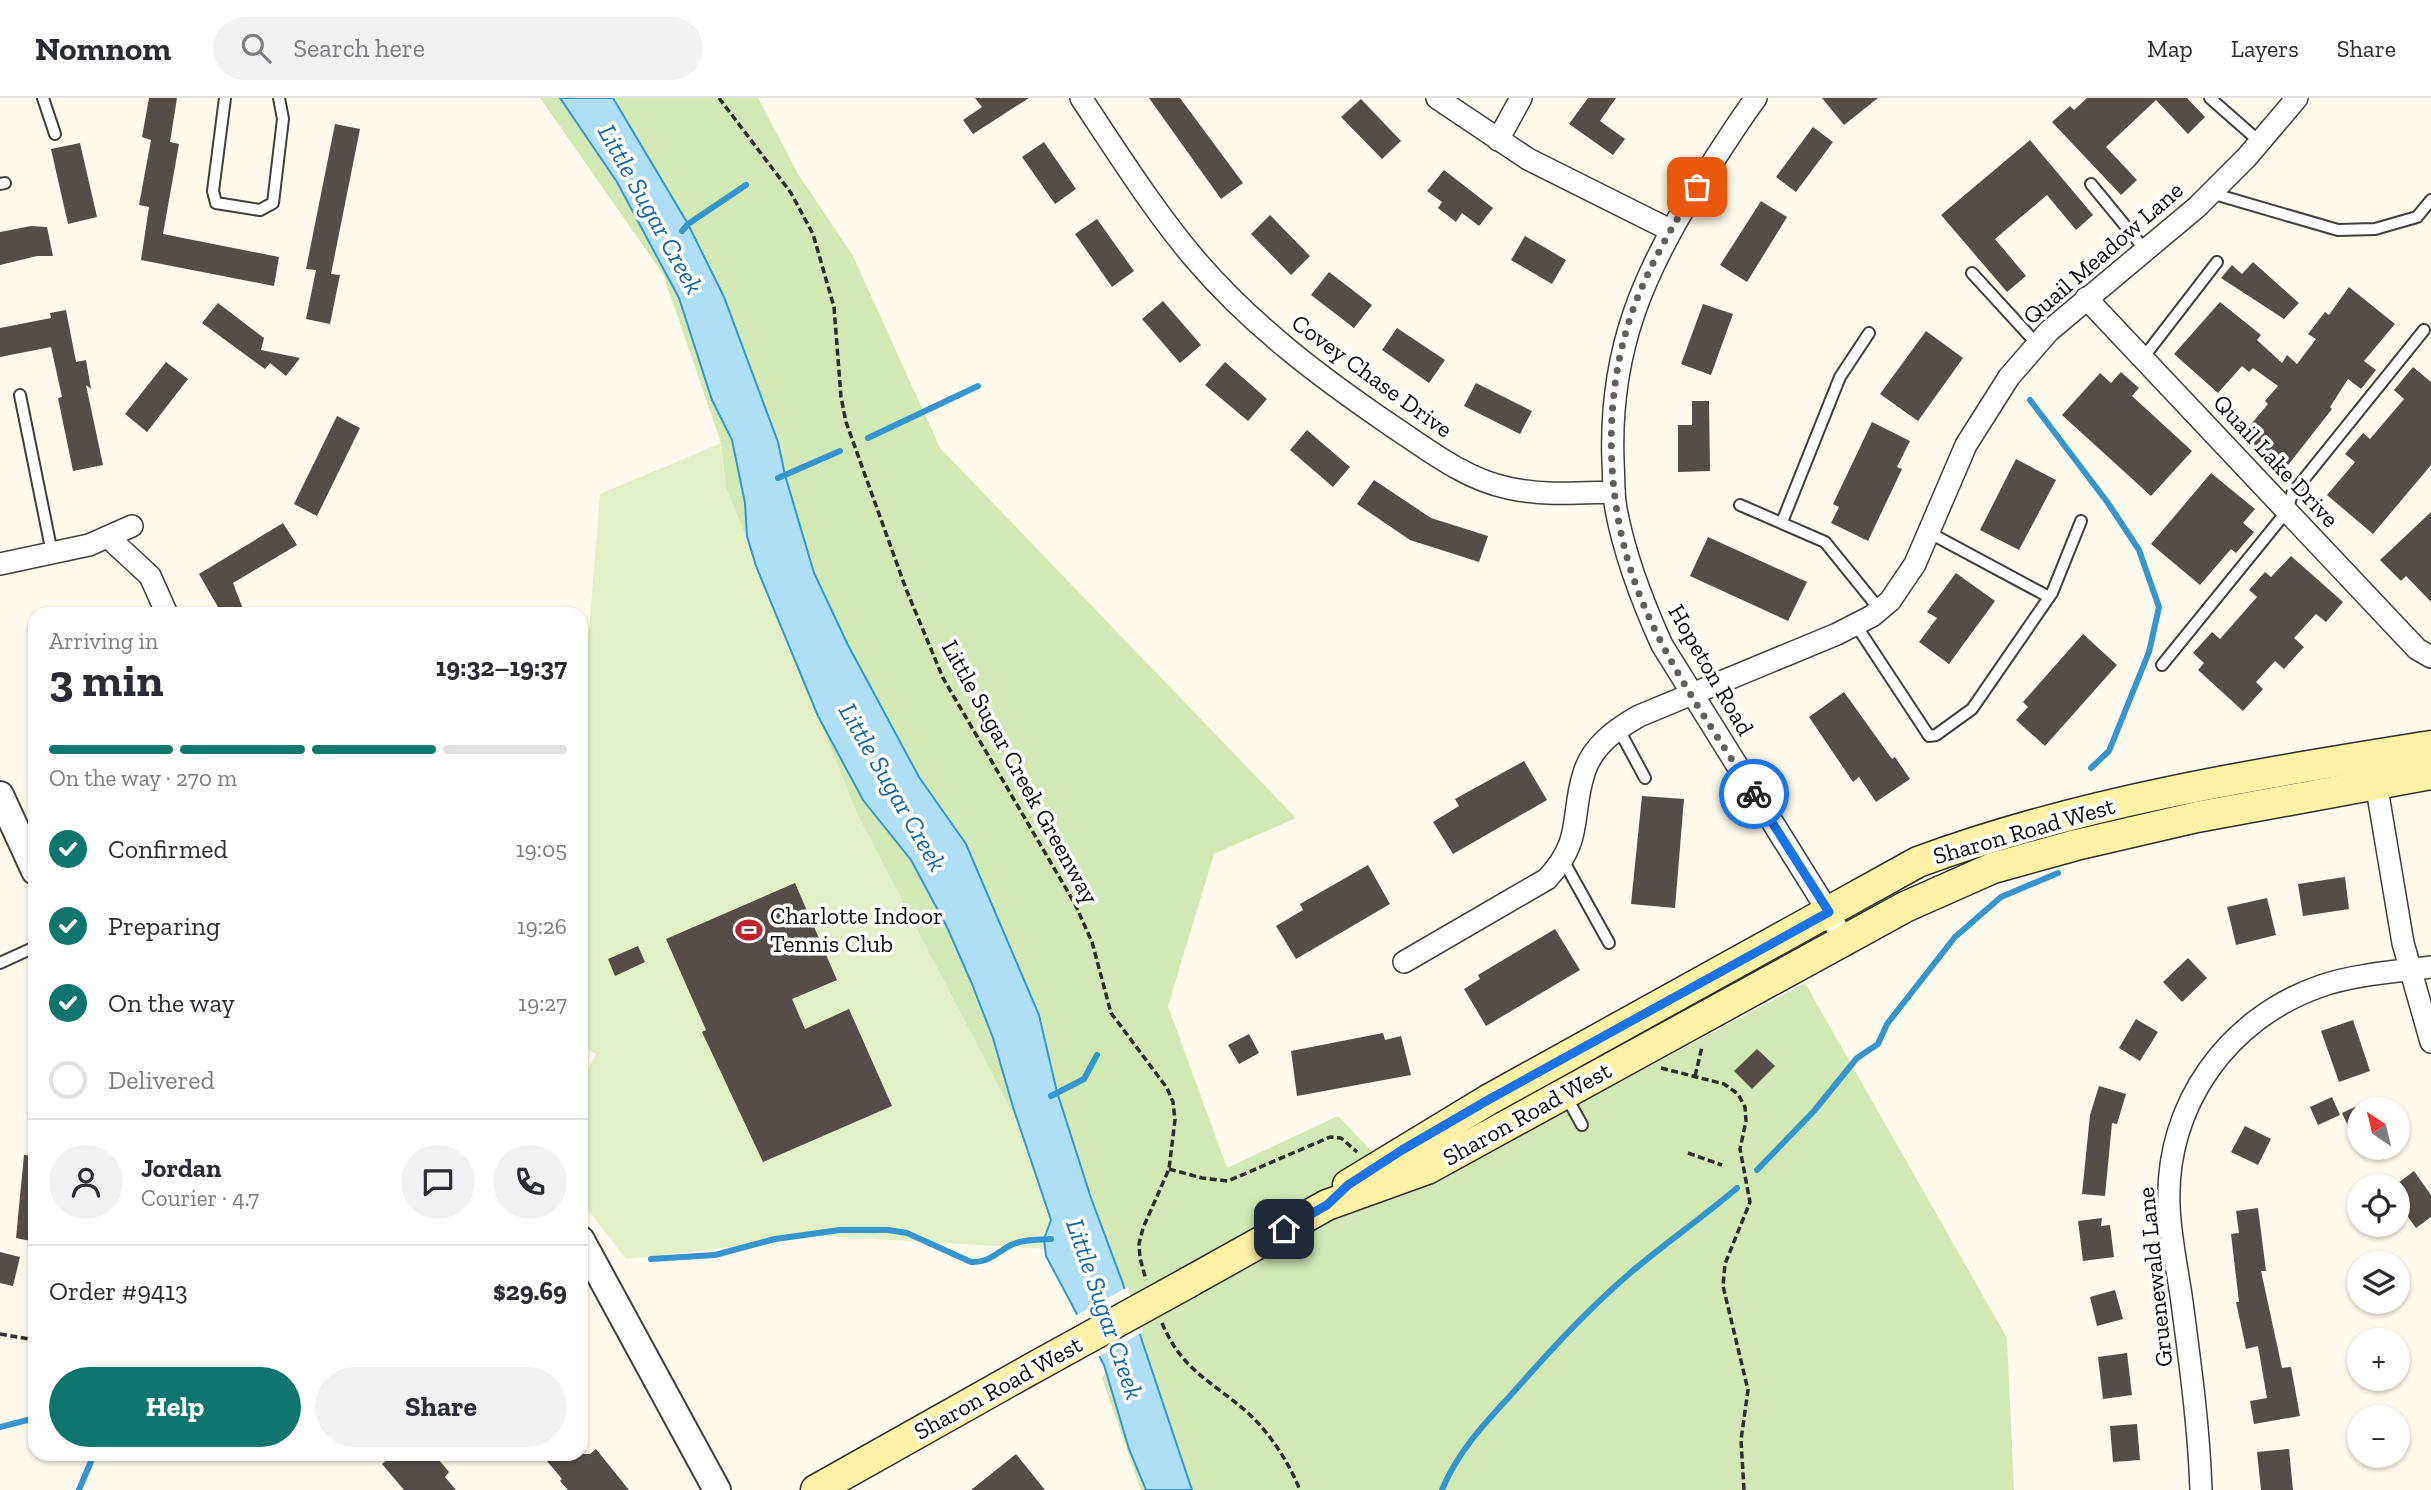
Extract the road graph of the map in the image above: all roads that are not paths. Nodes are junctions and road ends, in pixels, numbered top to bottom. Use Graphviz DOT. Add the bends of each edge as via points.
graph roads {
  1 [pos="43,98"];
  2 [pos="225,98"];
  3 [pos="279,98"];
  4 [pos="1081,98"];
  5 [pos="1437,98"];
  6 [pos="1521,98"];
  7 [pos="1756,98"];
  8 [pos="2210,98"];
  9 [pos="2297,98"];
  10 [pos="55,134"];
  11 [pos="1498,140"];
  12 [pos="2260,142"];
  13 [pos="2091,184"];
  14 [pos="2211,193"];
  15 [pos="2431,201"];
  16 [pos="1670,230"];
  17 [pos="2146,251"];
  18 [pos="2217,262"];
  19 [pos="1972,273"];
  20 [pos="2086,298"];
  21 [pos="2424,330"];
  22 [pos="1869,333"];
  23 [pos="2037,345"];
  24 [pos="2143,358"];
  25 [pos="20,395"];
  26 [pos="1614,492"];
  27 [pos="1740,505"];
  28 [pos="2287,511"];
  29 [pos="2081,521"];
  30 [pos="1782,522"];
  31 [pos="132,526"];
  32 [pos="1928,532"];
  33 [pos="109,538"];
  34 [pos="52,553"];
  35 [pos="0,564"];
  36 [pos="2049,597"];
  37 [pos="164,607"];
  38 [pos="1880,610"];
  39 [pos="1856,625"];
  40 [pos="2431,657"];
  41 [pos="2162,665"];
  42 [pos="1692,694"];
  43 [pos="1618,728"];
  44 [pos="2431,746"];
  45 [pos="2371,755"];
  46 [pos="2431,774"];
  47 [pos="1645,778"];
  48 [pos="2377,784"];
  49 [pos="0,795"];
  50 [pos="28,856"];
  51 [pos="1563,860"];
  52 [pos="1829,912"];
  53 [pos="1843,941"];
  54 [pos="1609,943"];
  55 [pos="28,950"];
  56 [pos="1404,962"];
  57 [pos="0,963"];
  58 [pos="2421,968"];
  59 [pos="2431,1042"];
  60 [pos="1565,1093"];
  61 [pos="1582,1125"];
  62 [pos="1327,1205"];
  63 [pos="588,1254"];
  64 [pos="717,1490"];
  65 [pos="816,1490"];
  66 [pos="2201,1490"];
  1 -- 10 [label="lane"];
  2 -- 3 [label="lane" via="213,191 216,203 260,209 273,203 283,119"];
  4 -- 26 [label="street, Covey Chase Drive" via="1143,192 1196,260 1267,332 1332,385 1475,477 1538,493"];
  5 -- 11 [label="street"];
  6 -- 11 [label="street"];
  7 -- 16 [label="street, Hopeton Road"];
  8 -- 12 [label="lane"];
  9 -- 12 [label="street, Quail Meadow Lane"];
  11 -- 16 [label="street"];
  12 -- 14 [label="street, Quail Meadow Lane"];
  13 -- 17 [label="lane"];
  14 -- 15 [label="lane" via="2338,230 2375,229 2417,217"];
  14 -- 17 [label="street, Quail Meadow Lane"];
  16 -- 26 [label="street, Hopeton Road" via="1636,302 1624,344 1615,394"];
  17 -- 20 [label="street, Quail Meadow Lane"];
  18 -- 24 [label="lane"];
  19 -- 23 [label="lane"];
  20 -- 23 [label="street, Quail Meadow Lane"];
  20 -- 24 [label="street, Quail Lake Drive"];
  21 -- 28 [label="lane" via="2292,494"];
  22 -- 30 [label="lane" via="1840,377"];
  23 -- 32 [label="street, Quail Meadow Lane" via="1979,422"];
  24 -- 28 [label="street, Quail Lake Drive"];
  25 -- 34 [label="lane"];
  26 -- 42 [label="street, Hopeton Road" via="1641,600"];
  27 -- 30 [label="lane"];
  28 -- 40 [label="street, Quail Lake Drive" via="2417,649"];
  28 -- 41 [label="lane"];
  29 -- 36 [label="lane"];
  30 -- 38 [label="lane" via="1825,542"];
  31 -- 33 [label="street"];
  32 -- 36 [label="lane"];
  32 -- 38 [label="street, Quail Meadow Lane" via="1908,577"];
  33 -- 34 [label="street"];
  33 -- 37 [label="street" via="149,576"];
  34 -- 35 [label="street"];
  36 -- 39 [label="lane" via="1972,709 1930,736"];
  38 -- 39 [label="street, Quail Meadow Lane"];
  39 -- 42 [label="street, Quail Meadow Lane"];
  42 -- 43 [label="street, Quail Meadow Lane"];
  42 -- 52 [label="street, Hopeton Road"];
  43 -- 47 [label="lane"];
  43 -- 51 [label="street, Quail Meadow Lane" via="1601,744 1584,772 1573,838"];
  44 -- 45 [label="main road, Sharon Road West"];
  45 -- 48 [label="street"];
  45 -- 52 [label="main road, Sharon Road West" via="2092,808 1987,837 1918,862"];
  46 -- 48 [label="main road, Sharon Road West"];
  48 -- 53 [label="main road, Sharon Road West" via="2197,817 1993,868"];
  48 -- 58 [label="street" via="2403,943"];
  49 -- 50 [label="street"];
  51 -- 54 [label="lane"];
  51 -- 56 [label="street, Quail Meadow Lane" via="1536,887"];
  52 -- 53 [label="street, Hopeton Road"];
  52 -- 62 [label="main road, Sharon Road West" via="1477,1106 1348,1185"];
  53 -- 60 [label="main road, Sharon Road West"];
  55 -- 57 [label="lane"];
  58 -- 59 [label="street"];
  58 -- 66 [label="street, Gruenewald Lane" via="2322,985 2269,1010 2217,1056 2189,1101 2172,1157 2168,1205"];
  60 -- 61 [label="lane"];
  60 -- 62 [label="main road, Sharon Road West" via="1427,1169"];
  62 -- 65 [label="main road, Sharon Road West, bridge"];
  63 -- 64 [label="street"];
}
